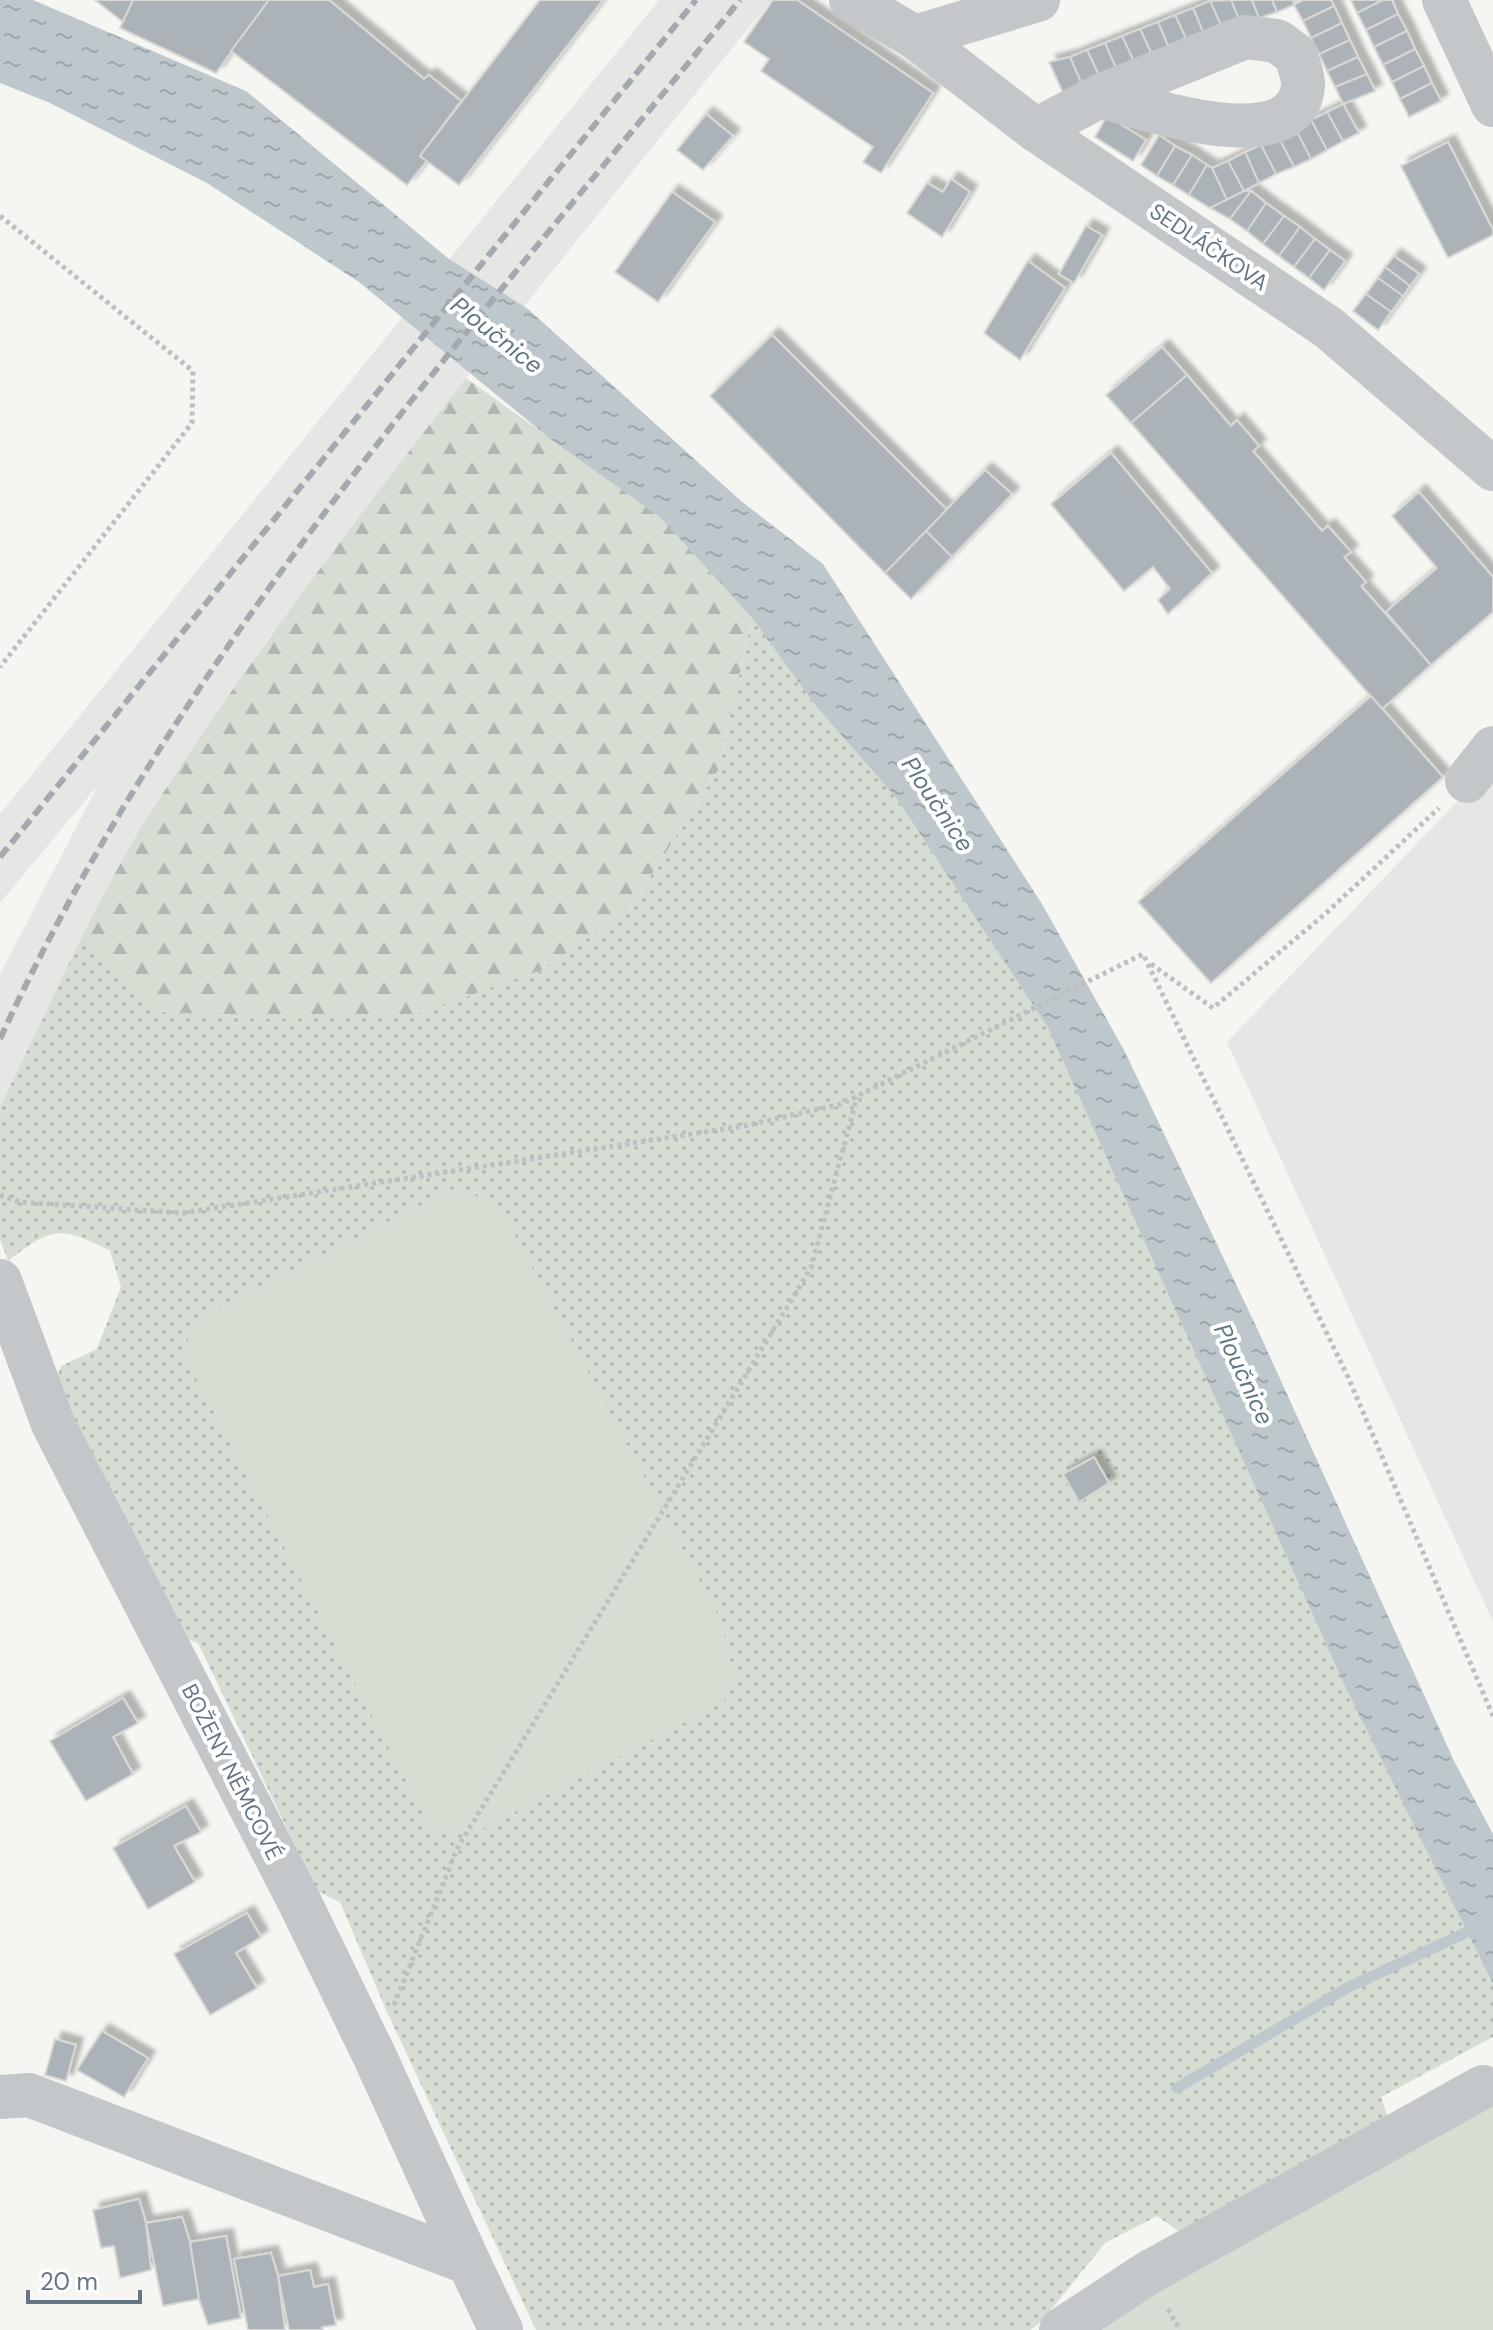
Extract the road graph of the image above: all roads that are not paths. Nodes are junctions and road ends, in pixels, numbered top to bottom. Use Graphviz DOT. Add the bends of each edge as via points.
graph roads {
  1 [pos="851,0"];
  2 [pos="1038,0"];
  3 [pos="1444,0"];
  4 [pos="915,37"];
  5 [pos="1100,96"];
  6 [pos="1493,105"];
  7 [pos="1036,130"];
  8 [pos="1493,469"];
  9 [pos="0,1281"];
  10 [pos="1483,2087"];
  11 [pos="0,2097"];
  12 [pos="469,2263"];
  13 [pos="501,2330"];
  14 [pos="1061,2330"];
  1 -- 4 [label="street, SEDLÁČKOVA"];
  2 -- 4 [label="street"];
  3 -- 6 [label="street"];
  4 -- 7 [label="street, SEDLÁČKOVA"];
  5 -- 7 [label="street"];
  7 -- 8 [label="street, SEDLÁČKOVA" via="1329,328"];
  9 -- 12 [label="street, BOŽENY NĚMCOVÉ" via="53,1424 375,2057"];
  10 -- 14 [label="street" via="1148,2273"];
  11 -- 12 [label="street" via="29,2095"];
  12 -- 13 [label="street, BOŽENY NĚMCOVÉ"];
}
